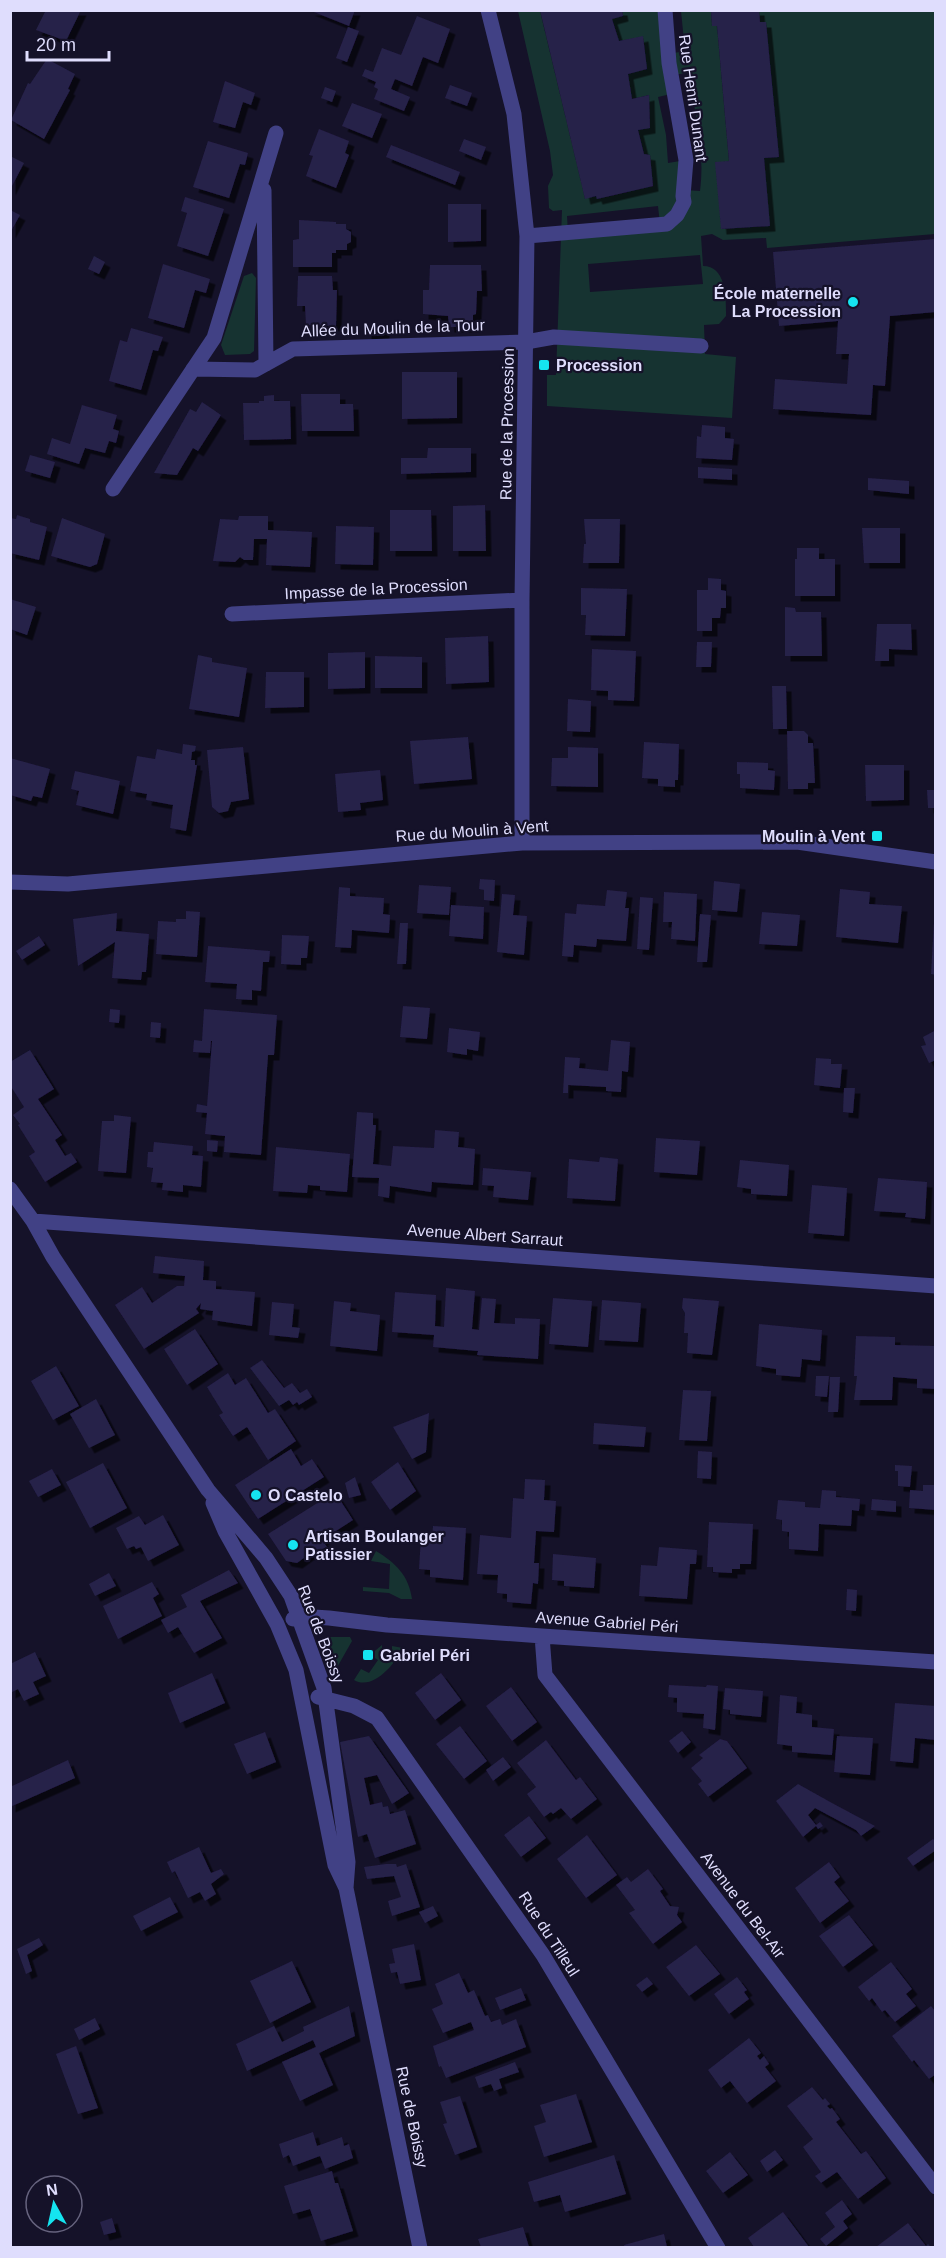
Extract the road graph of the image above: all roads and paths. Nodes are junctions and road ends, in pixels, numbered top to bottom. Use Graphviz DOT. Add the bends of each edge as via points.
graph roads {
  1 [pos="488,10"];
  2 [pos="664,10"];
  3 [pos="276,133"];
  4 [pos="264,175"];
  5 [pos="527,236"];
  6 [pos="525,342"];
  7 [pos="701,346"];
  8 [pos="266,364"];
  9 [pos="193,369"];
  10 [pos="113,489"];
  11 [pos="522,600"];
  12 [pos="232,614"];
  13 [pos="522,843"];
  14 [pos="936,862"];
  15 [pos="10,882"];
  16 [pos="10,1189"];
  17 [pos="33,1221"];
  18 [pos="936,1286"];
  19 [pos="208,1490"];
  20 [pos="299,1616"];
  21 [pos="277,1624"];
  22 [pos="542,1636"];
  23 [pos="936,1662"];
  24 [pos="302,1694"];
  25 [pos="326,1698"];
  26 [pos="346,1888"];
  27 [pos="936,2187"];
  28 [pos="420,2247"];
  29 [pos="718,2247"];
  1 -- 5 [label="street, Rue de la Procession" via="514,114"];
  2 -- 5 [label="street, Rue Henri Dunant" via="686,160 684,202 677,215 667,224"];
  3 -- 4 [label="street"];
  4 -- 8 [label="street"];
  4 -- 9 [label="street" via="214,338"];
  5 -- 6 [label="street, Rue de la Procession"];
  6 -- 7 [label="street, Allée du Moulin de la Tour" via="554,337"];
  6 -- 8 [label="street, Allée du Moulin de la Tour" via="293,348"];
  6 -- 11 [label="street, Rue de la Procession"];
  8 -- 9 [label="street, Allée du Moulin de la Tour" via="255,370"];
  9 -- 10 [label="street"];
  11 -- 12 [label="street, Impasse de la Procession"];
  11 -- 13 [label="street, Rue de la Procession"];
  13 -- 14 [label="street, Rue du Moulin à Vent" via="797,842"];
  13 -- 15 [label="street, Rue du Moulin à Vent" via="68,884"];
  16 -- 17 [label="street, Rue de Boissy"];
  17 -- 18 [label="street, Avenue Albert Sarraut"];
  17 -- 19 [label="street, Rue de Boissy"];
  19 -- 20 [label="street, Rue de Boissy" via="266,1558"];
  19 -- 21 [label="street, Rue de Boissy" via="225,1531"];
  20 -- 21 [label="street, Avenue Gabriel Péri"];
  20 -- 22 [label="street, Avenue Gabriel Péri"];
  20 -- 25 [label="street, Rue de Boissy"];
  21 -- 24 [label="street, Rue de Boissy"];
  22 -- 23 [label="street, Avenue Gabriel Péri"];
  22 -- 27 [label="street, Avenue du Bel-Air" via="545,1675"];
  24 -- 25 [label="street, Rue du Tilleul"];
  24 -- 26 [label="street, Rue de Boissy" via="335,1865"];
  25 -- 26 [label="street, Rue de Boissy" via="348,1862"];
  25 -- 29 [label="street, Rue du Tilleul" via="377,1718 543,1954"];
  26 -- 28 [label="street, Rue de Boissy"];
}
